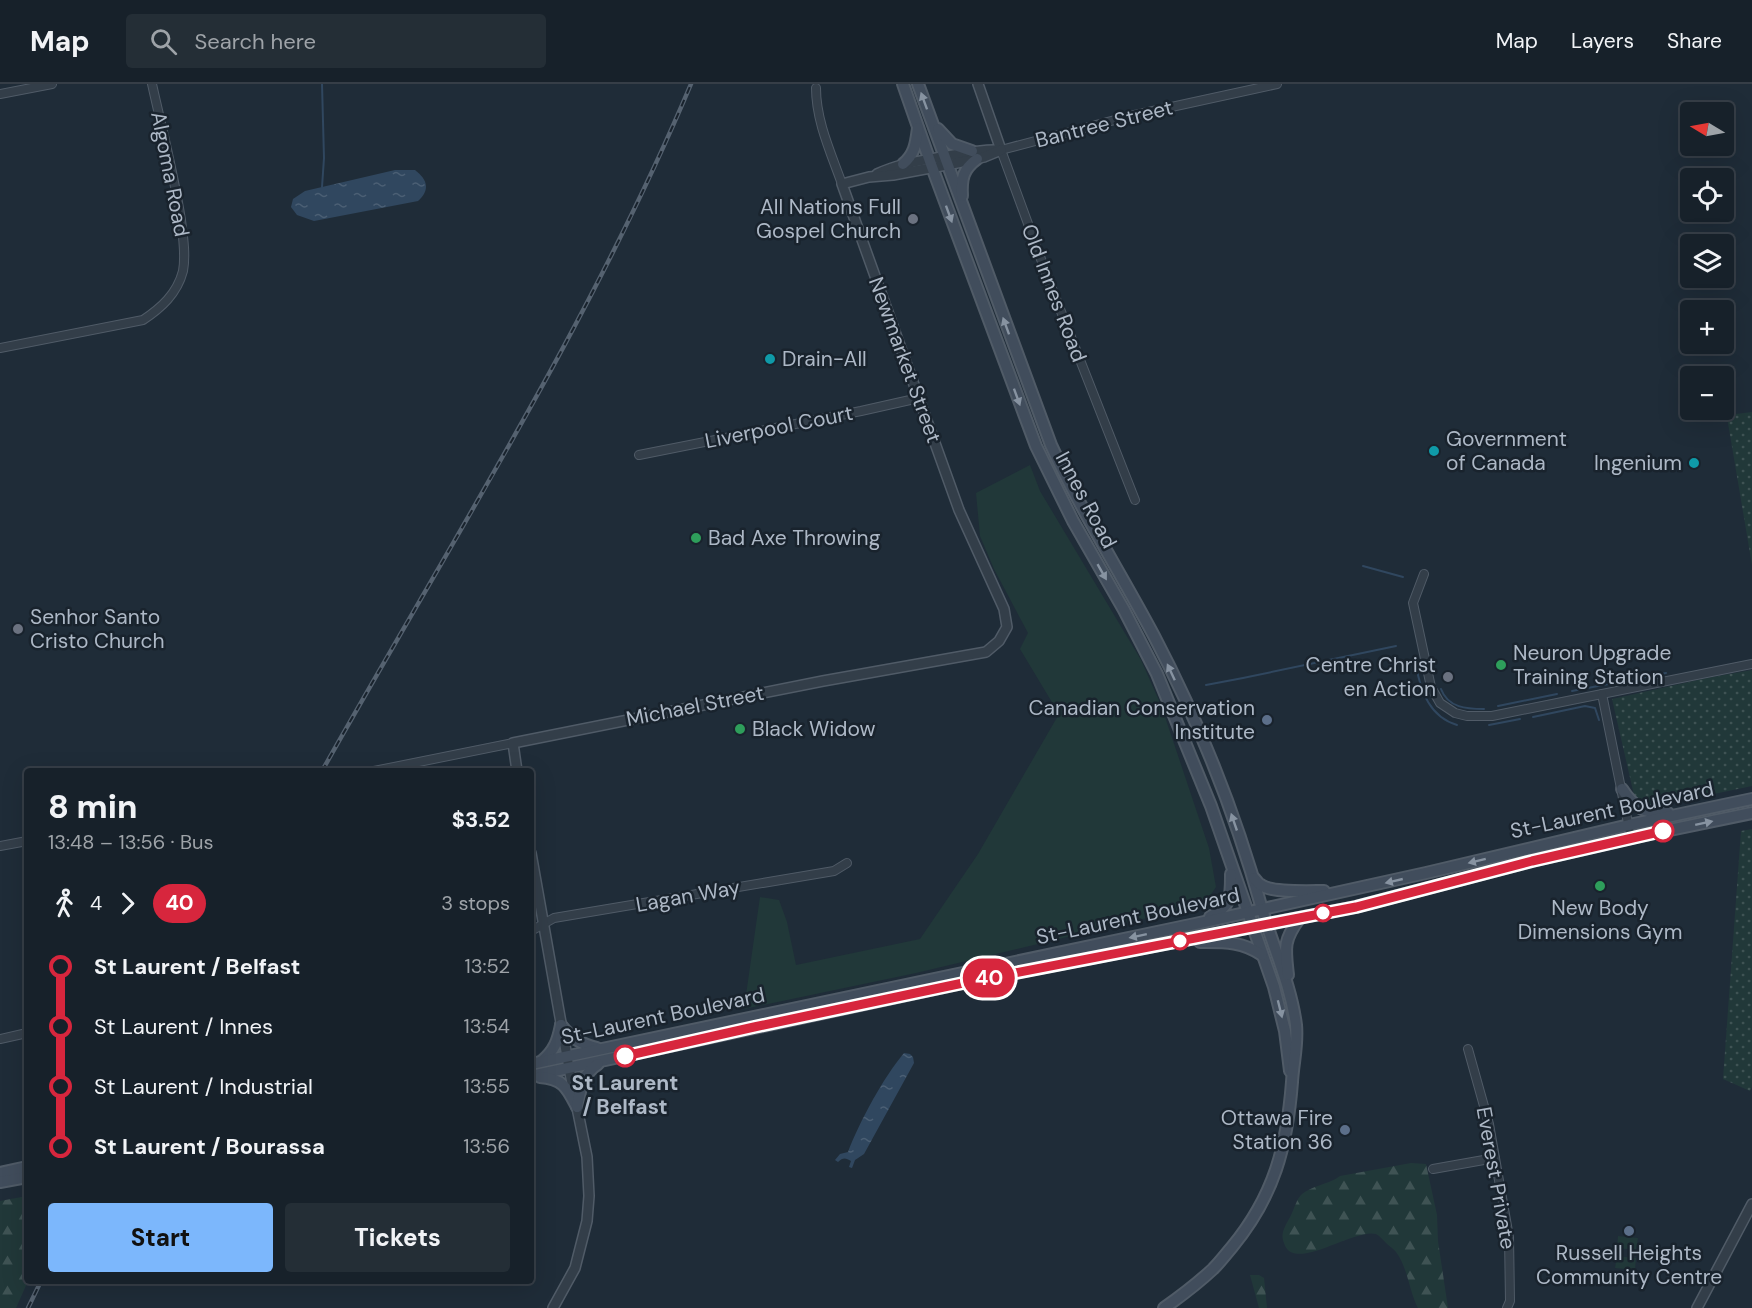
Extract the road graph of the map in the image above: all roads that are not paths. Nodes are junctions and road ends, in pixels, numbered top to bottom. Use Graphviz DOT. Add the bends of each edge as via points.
graph roads {
  1 [pos="52,84"];
  2 [pos="152,84"];
  3 [pos="903,84"];
  4 [pos="918,84"];
  5 [pos="978,84"];
  6 [pos="1277,84"];
  7 [pos="816,88"];
  8 [pos="0,94"];
  9 [pos="931,120"];
  10 [pos="918,125"];
  11 [pos="1001,150"];
  12 [pos="975,155"];
  13 [pos="946,161"];
  14 [pos="931,163"];
  15 [pos="903,164"];
  16 [pos="869,177"];
  17 [pos="842,184"];
  18 [pos="962,205"];
  19 [pos="0,348"];
  20 [pos="919,398"];
  21 [pos="639,455"];
  22 [pos="1135,500"];
  23 [pos="1424,574"];
  24 [pos="1007,627"];
  25 [pos="1752,664"];
  26 [pos="1602,694"];
  27 [pos="513,743"];
  28 [pos="389,768"];
  29 [pos="517,768"];
  30 [pos="1622,789"];
  31 [pos="1752,799"];
  32 [pos="1693,812"];
  33 [pos="1752,813"];
  34 [pos="1629,825"];
  35 [pos="1631,838"];
  36 [pos="24,842"];
  37 [pos="0,846"];
  38 [pos="1231,861"];
  39 [pos="847,863"];
  40 [pos="534,871"];
  41 [pos="1253,877"];
  42 [pos="1343,891"];
  43 [pos="1262,909"];
  44 [pos="1247,912"];
  45 [pos="1299,918"];
  46 [pos="1195,924"];
  47 [pos="1267,924"];
  48 [pos="543,926"];
  49 [pos="1252,927"];
  50 [pos="534,930"];
  51 [pos="1168,944"];
  52 [pos="1262,956"];
  53 [pos="966,978"];
  54 [pos="894,993"];
  55 [pos="1290,996"];
  56 [pos="561,1025"];
  57 [pos="24,1034"];
  58 [pos="0,1039"];
  59 [pos="600,1049"];
  60 [pos="1468,1049"];
  61 [pos="567,1056"];
  62 [pos="602,1062"];
  63 [pos="536,1063"];
  64 [pos="569,1068"];
  65 [pos="534,1075"];
  66 [pos="534,1076"];
  67 [pos="1292,1080"];
  68 [pos="577,1107"];
  69 [pos="1495,1158"];
  70 [pos="24,1168"];
  71 [pos="1433,1169"];
  72 [pos="0,1173"];
  73 [pos="24,1178"];
  74 [pos="0,1182"];
  75 [pos="1752,1204"];
  76 [pos="553,1308"];
  77 [pos="1164,1308"];
  78 [pos="1507,1308"];
  79 [pos="1697,1308"];
  1 -- 8 [label="street"];
  2 -- 19 [label="street, Algoma Road" via="184,240 183,271 173,293 143,320"];
  3 -- 10 [label="main road, Innes Road"];
  9 -- 4 [label="main road, Innes Road, one-way"];
  5 -- 11 [label="street, Old Innes Road"];
  6 -- 11 [label="street, Bantree Street" via="1130,116"];
  7 -- 17 [label="street, Newmarket Street" via="820,120"];
  9 -- 12 [label="main road" via="948,141"];
  9 -- 13 [label="main road, Innes Road"];
  10 -- 14 [label="main road, Innes Road"];
  10 -- 15 [label="main road" via="914,152"];
  11 -- 12 [label="street, Bantree Street"];
  11 -- 22 [label="street, Old Innes Road"];
  12 -- 13 [label="street, Bantree Street"];
  12 -- 18 [label="main road" via="963,176"];
  13 -- 14 [label="street, Bantree Street"];
  13 -- 18 [label="main road, Innes Road"];
  14 -- 15 [label="street, Bantree Street"];
  14 -- 16 [label="street, Bantree Street" via="893,175"];
  14 -- 38 [label="main road, Innes Road, one-way" via="1036,446 1164,689"];
  15 -- 16 [label="street, Bantree Street"];
  16 -- 17 [label="street, Bantree Street"];
  17 -- 20 [label="street, Newmarket Street"];
  41 -- 18 [label="main road, Innes Road, one-way" via="1196,725 1051,445"];
  20 -- 21 [label="street, Liverpool Court"];
  20 -- 24 [label="street, Newmarket Street" via="959,510 1004,609"];
  23 -- 26 [label="street" via="1413,603 1431,687 1440,703 1455,713 1483,717"];
  24 -- 27 [label="street, Michael Street" via="999,642 986,652"];
  25 -- 26 [label="street"];
  26 -- 30 [label="street"];
  27 -- 28 [label="street, Michael Street"];
  27 -- 29 [label="street"];
  30 -- 32 [label="main road" via="1643,810"];
  30 -- 34 [label="street"];
  31 -- 32 [label="main road, St-Laurent Boulevard"];
  32 -- 34 [label="main road, St-Laurent Boulevard"];
  35 -- 33 [label="main road, St-Laurent Boulevard, one-way"];
  34 -- 35 [label="street"];
  34 -- 42 [label="main road, St-Laurent Boulevard, one-way"];
  35 -- 45 [label="main road, St-Laurent Boulevard"];
  36 -- 37 [label="street"];
  38 -- 44 [label="main road, Innes Road"];
  38 -- 46 [label="main road" via="1232,889 1228,902 1221,911"];
  39 -- 48 [label="street, Lagan Way" via="834,871 554,918"];
  40 -- 48 [label="street"];
  41 -- 42 [label="main road" via="1261,886 1275,889"];
  41 -- 43 [label="main road, Innes Road"];
  42 -- 43 [label="main road, St-Laurent Boulevard"];
  43 -- 44 [label="main road, St-Laurent Boulevard"];
  43 -- 47 [label="main road, Innes Road"];
  44 -- 46 [label="main road, St-Laurent Boulevard"];
  44 -- 49 [label="main road, Innes Road"];
  45 -- 47 [label="main road, St-Laurent Boulevard"];
  45 -- 55 [label="main road" via="1286,942"];
  46 -- 53 [label="main road, St-Laurent Boulevard, one-way"];
  47 -- 49 [label="main road, St-Laurent Boulevard"];
  47 -- 55 [label="main road, Innes Road"];
  48 -- 50 [label="street, Lagan Way"];
  48 -- 56 [label="street"];
  49 -- 51 [label="main road, St-Laurent Boulevard"];
  49 -- 52 [label="main road, Innes Road"];
  51 -- 52 [label="main road" via="1232,943 1247,946"];
  51 -- 53 [label="main road, St-Laurent Boulevard"];
  52 -- 67 [label="main road, Innes Road, one-way" via="1280,1009"];
  53 -- 54 [label="main road, St-Laurent Boulevard"];
  54 -- 59 [label="main road, St-Laurent Boulevard"];
  54 -- 62 [label="main road, St-Laurent Boulevard"];
  55 -- 67 [label="main road" via="1297,1042"];
  56 -- 59 [label="main road" via="577,1041"];
  56 -- 61 [label="street"];
  56 -- 63 [label="main road" via="554,1049"];
  57 -- 58 [label="street"];
  59 -- 61 [label="main road, St-Laurent Boulevard"];
  60 -- 69 [label="street, Everest Private"];
  61 -- 63 [label="main road, St-Laurent Boulevard"];
  61 -- 64 [label="street"];
  62 -- 64 [label="main road, St-Laurent Boulevard"];
  62 -- 68 [label="main road" via="585,1076"];
  64 -- 65 [label="main road, St-Laurent Boulevard"];
  64 -- 68 [label="street"];
  66 -- 68 [label="main road" via="560,1082"];
  67 -- 77 [label="main road" via="1283,1148 1259,1209 1214,1268"];
  68 -- 76 [label="street" via="590,1196 575,1268"];
  69 -- 71 [label="street"];
  69 -- 78 [label="street, Everest Private" via="1509,1237"];
  70 -- 72 [label="main road"];
  73 -- 74 [label="main road"];
  75 -- 79 [label="street"];
}
